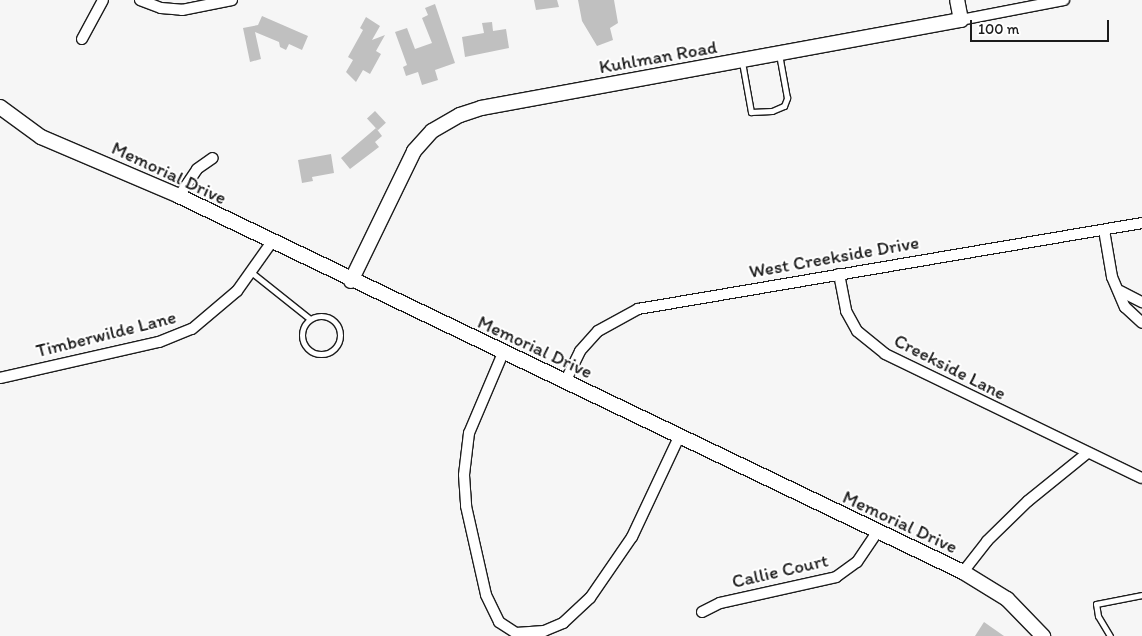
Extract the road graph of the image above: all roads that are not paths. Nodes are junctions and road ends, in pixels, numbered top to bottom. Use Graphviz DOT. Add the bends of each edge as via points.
graph roads {
  1 [pos="103,0"];
  2 [pos="140,0"];
  3 [pos="232,0"];
  4 [pos="957,0"];
  5 [pos="1064,0"];
  6 [pos="961,20"];
  7 [pos="82,39"];
  8 [pos="779,54"];
  9 [pos="742,60"];
  10 [pos="0,106"];
  11 [pos="214,158"];
  12 [pos="179,196"];
  13 [pos="1142,223"];
  14 [pos="1104,230"];
  15 [pos="272,243"];
  16 [pos="251,272"];
  17 [pos="839,274"];
  18 [pos="351,281"];
  19 [pos="1120,292"];
  20 [pos="1142,302"];
  21 [pos="310,319"];
  22 [pos="1142,323"];
  23 [pos="503,353"];
  24 [pos="0,378"];
  25 [pos="564,382"];
  26 [pos="679,438"];
  27 [pos="1086,454"];
  28 [pos="1142,478"];
  29 [pos="877,532"];
  30 [pos="962,572"];
  31 [pos="1142,595"];
  32 [pos="702,612"];
  33 [pos="1044,636"];
  34 [pos="1110,636"];
  1 -- 7 [label="street"];
  2 -- 3 [label="street" via="161,8 182,10"];
  4 -- 6 [label="street"];
  5 -- 6 [label="street, Kuhlman Road"];
  6 -- 8 [label="street, Kuhlman Road"];
  8 -- 9 [label="street, Kuhlman Road"];
  8 -- 9 [label="lane" via="787,98 784,106 755,114 751,112"];
  9 -- 18 [label="street, Kuhlman Road" via="473,110 443,123 432,131 410,160"];
  10 -- 12 [label="street, Memorial Drive" via="42,137"];
  11 -- 12 [label="street" via="197,169"];
  12 -- 15 [label="street, Memorial Drive"];
  13 -- 14 [label="street, West Creekside Drive"];
  14 -- 17 [label="street, West Creekside Drive"];
  14 -- 19 [label="street" via="1108,259"];
  15 -- 16 [label="street, Timberwilde Lane"];
  15 -- 18 [label="street, Memorial Drive"];
  16 -- 21 [label="lane"];
  16 -- 24 [label="street, Timberwilde Lane" via="237,291 192,329 159,342"];
  17 -- 25 [label="street, West Creekside Drive" via="638,309 598,331 580,351"];
  17 -- 27 [label="street, Creekside Lane" via="846,311 857,331 870,345"];
  18 -- 23 [label="street, Memorial Drive"];
  19 -- 20 [label="street"];
  19 -- 22 [label="street" via="1125,307"];
  21 -- 21 [label="lane" via="302,329 304,346 320,355 332,351 339,340 338,327 323,316"];
  23 -- 25 [label="street, Memorial Drive"];
  23 -- 26 [label="street" via="469,433 464,475 466,506 486,595 499,622 516,633 544,631 563,623 590,598 632,537"];
  25 -- 26 [label="street, Memorial Drive"];
  26 -- 29 [label="street, Memorial Drive"];
  27 -- 28 [label="street, Creekside Lane"];
  27 -- 30 [label="street" via="1028,500 987,541"];
  29 -- 30 [label="street, Memorial Drive"];
  29 -- 32 [label="street, Callie Court" via="857,562 836,578 720,603"];
  30 -- 33 [label="street, Memorial Drive" via="1007,599"];
  31 -- 34 [label="lane" via="1096,604 1098,616"];
}
